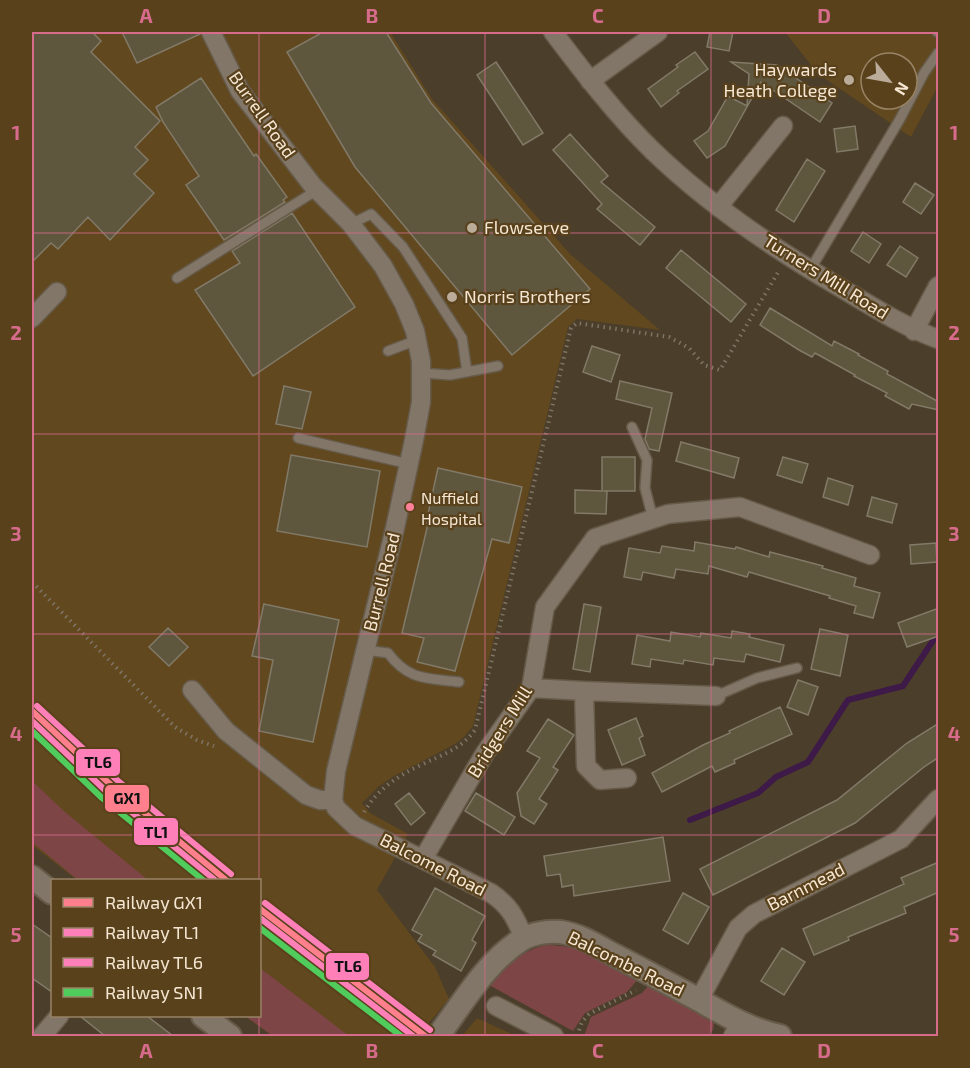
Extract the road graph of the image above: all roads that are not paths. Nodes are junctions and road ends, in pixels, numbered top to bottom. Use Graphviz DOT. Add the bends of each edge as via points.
graph roads {
  1 [pos="211,32"];
  2 [pos="553,32"];
  3 [pos="658,32"];
  4 [pos="939,52"];
  5 [pos="590,81"];
  6 [pos="783,126"];
  7 [pos="317,190"];
  8 [pos="718,207"];
  9 [pos="351,224"];
  10 [pos="810,270"];
  11 [pos="177,279"];
  12 [pos="939,286"];
  13 [pos="57,292"];
  14 [pos="32,318"];
  15 [pos="914,331"];
  16 [pos="939,339"];
  17 [pos="417,340"];
  18 [pos="388,351"];
  19 [pos="498,366"];
  20 [pos="467,372"];
  21 [pos="421,373"];
  22 [pos="633,427"];
  23 [pos="298,438"];
  24 [pos="409,464"];
  25 [pos="654,519"];
  26 [pos="870,555"];
  27 [pos="365,650"];
  28 [pos="797,668"];
  29 [pos="459,682"];
  30 [pos="531,688"];
  31 [pos="192,690"];
  32 [pos="584,692"];
  33 [pos="716,696"];
  34 [pos="627,778"];
  35 [pos="939,799"];
  36 [pos="333,800"];
  37 [pos="423,860"];
  38 [pos="32,876"];
  39 [pos="51,892"];
  40 [pos="524,938"];
  41 [pos="699,1000"];
  42 [pos="496,1006"];
  43 [pos="58,1017"];
  44 [pos="204,1017"];
  45 [pos="737,1030"];
  46 [pos="42,1036"];
  47 [pos="230,1036"];
  48 [pos="438,1036"];
  49 [pos="554,1036"];
  50 [pos="780,1036"];
  1 -- 7 [label="street, Burrell Road" via="240,91"];
  2 -- 5 [label="street, Turners Mill Road"];
  3 -- 5 [label="street"];
  4 -- 10 [label="lane"];
  5 -- 8 [label="street, Turners Mill Road" via="653,150"];
  6 -- 8 [label="street"];
  7 -- 9 [label="street, Burrell Road"];
  7 -- 11 [label="lane"];
  8 -- 10 [label="street, Turners Mill Road"];
  9 -- 17 [label="street, Burrell Road" via="383,266 404,304"];
  9 -- 20 [label="lane" via="371,214 403,247 462,338"];
  10 -- 15 [label="street, Turners Mill Road"];
  12 -- 15 [label="street"];
  13 -- 14 [label="street"];
  15 -- 16 [label="street, Turners Mill Road"];
  17 -- 18 [label="lane"];
  17 -- 21 [label="street, Burrell Road"];
  19 -- 20 [label="lane"];
  20 -- 21 [label="lane"];
  21 -- 24 [label="street, Burrell Road" via="421,402"];
  22 -- 25 [label="lane" via="647,460 645,488"];
  23 -- 24 [label="lane"];
  24 -- 27 [label="street, Burrell Road"];
  25 -- 26 [label="street, Bridgers Mill" via="668,514 740,507"];
  25 -- 30 [label="street, Bridgers Mill" via="595,538 544,607"];
  27 -- 29 [label="lane" via="388,653 410,675"];
  27 -- 36 [label="street, Burrell Road" via="336,771"];
  28 -- 33 [label="lane" via="757,678"];
  30 -- 32 [label="street"];
  30 -- 37 [label="street, Bridgers Mill" via="485,753"];
  31 -- 36 [label="street" via="226,731 306,795"];
  32 -- 33 [label="street"];
  32 -- 34 [label="street" via="586,766 600,780"];
  35 -- 41 [label="street, Barnmead" via="901,839 754,914 738,928"];
  36 -- 37 [label="street, Balcome Road" via="355,826"];
  37 -- 40 [label="street, Balcome Road" via="502,901 511,910"];
  38 -- 39 [label="street"];
  40 -- 41 [label="street, Balcombe Road" via="561,932 580,938"];
  40 -- 48 [label="street, Balcombe Road" via="495,961"];
  41 -- 45 [label="street, Balcombe Road"];
  42 -- 49 [label="street"];
  43 -- 46 [label="street"];
  44 -- 47 [label="street"];
  45 -- 50 [label="street, Balcombe Road"];
}
